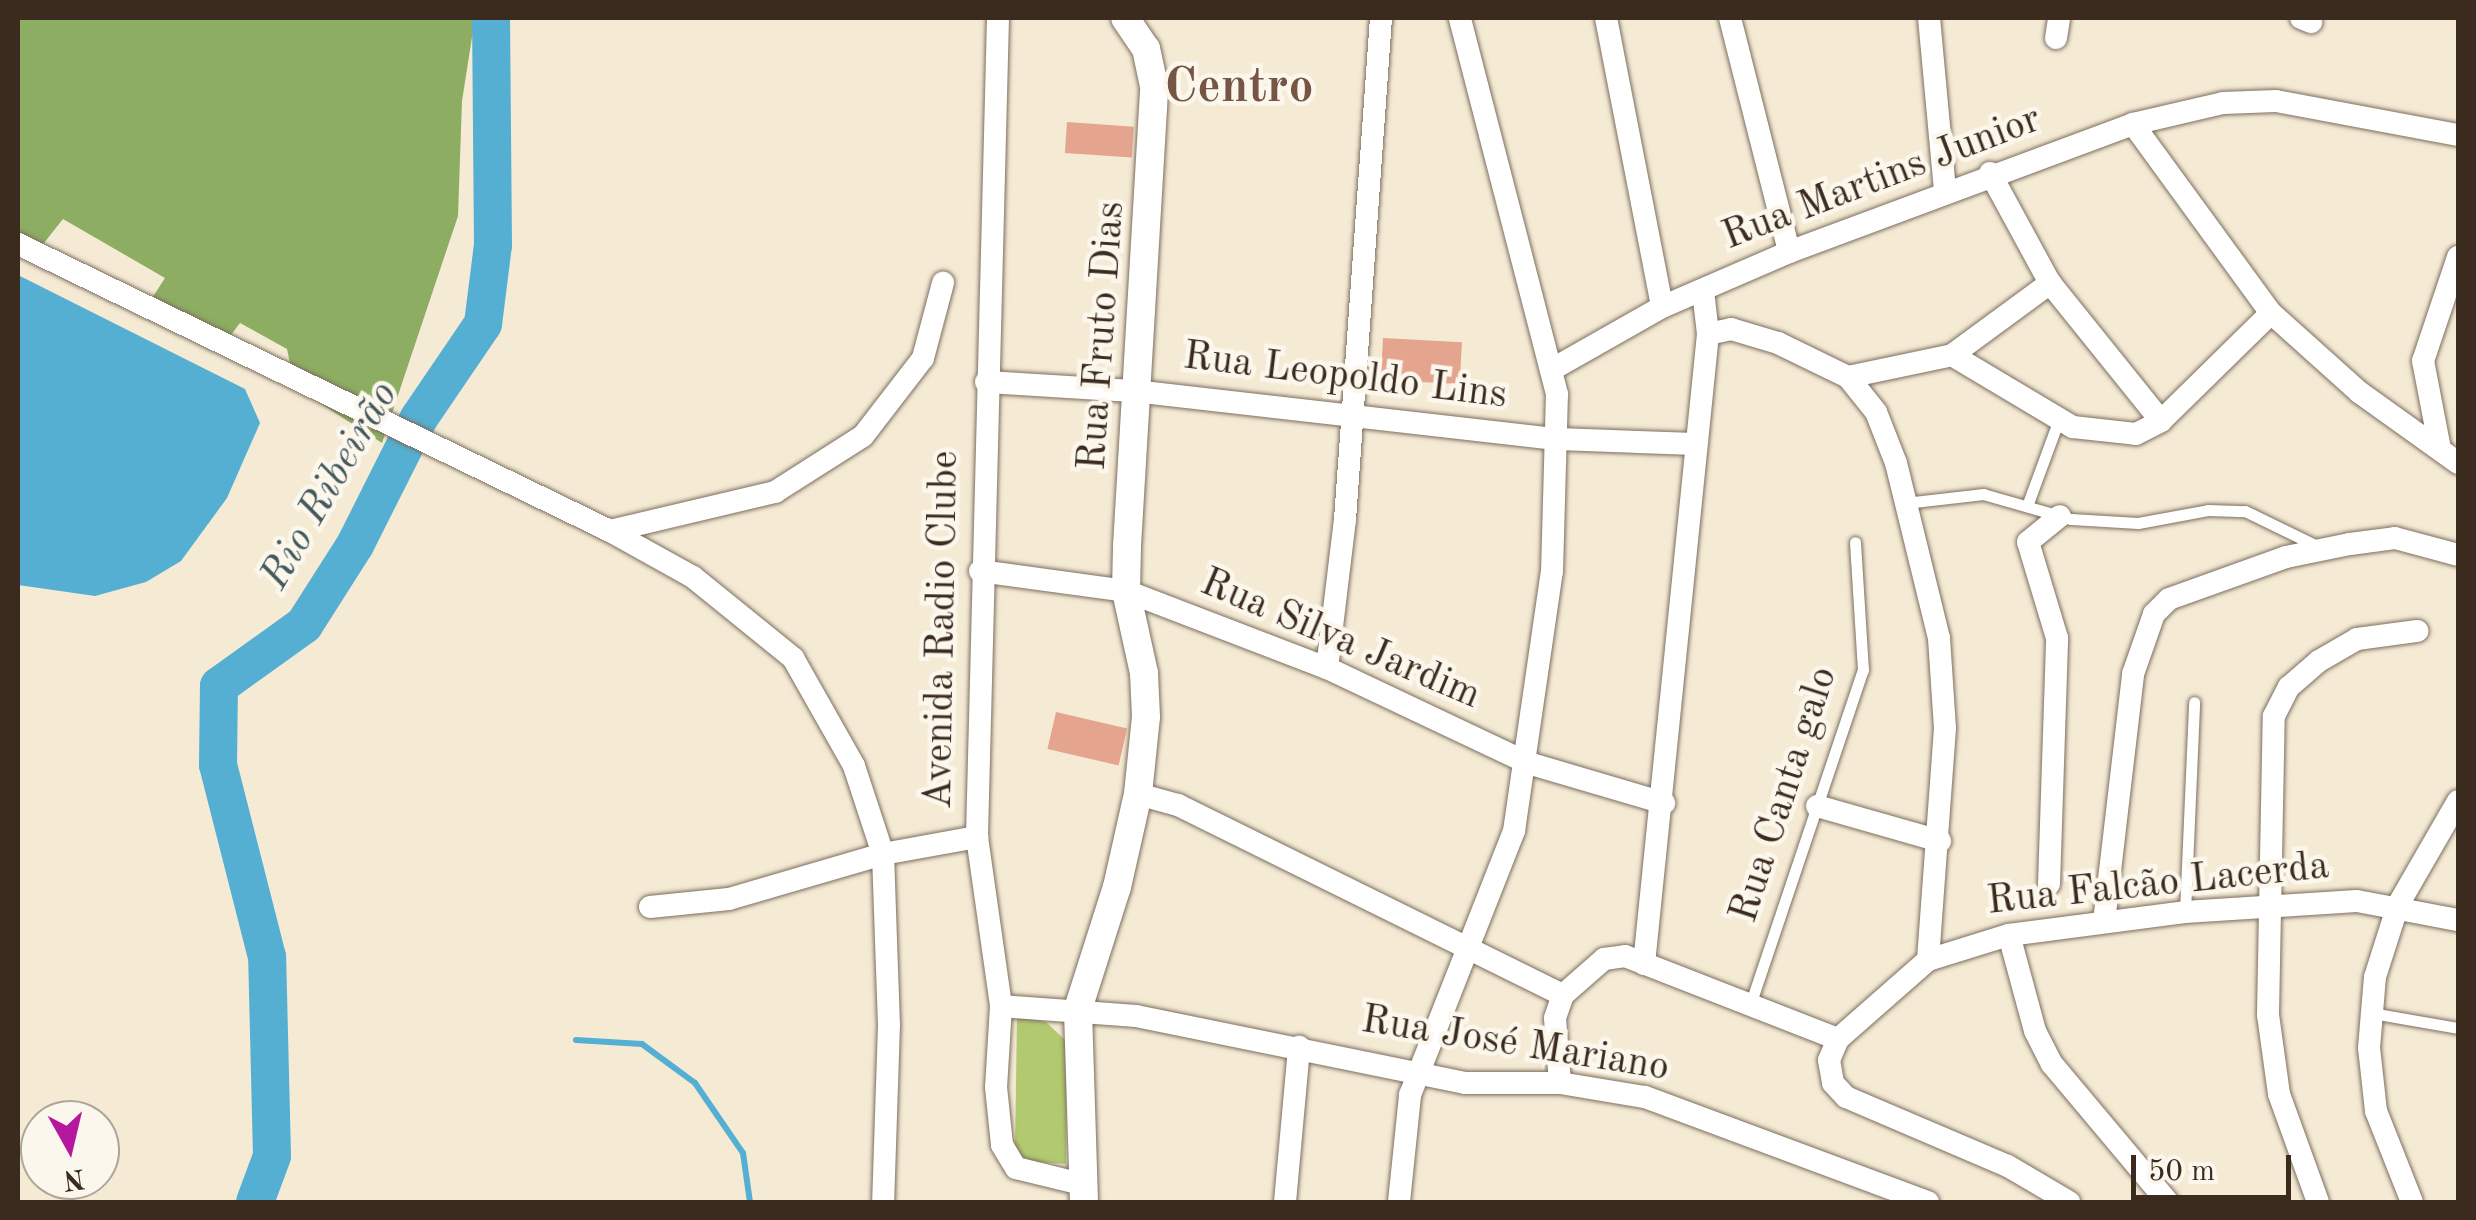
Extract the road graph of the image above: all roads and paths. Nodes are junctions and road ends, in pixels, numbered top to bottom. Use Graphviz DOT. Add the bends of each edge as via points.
graph roads {
  1 [pos="998,18"];
  2 [pos="1125,18"];
  3 [pos="1381,18"];
  4 [pos="1460,18"];
  5 [pos="1606,18"];
  6 [pos="1730,18"];
  7 [pos="1928,18"];
  8 [pos="2133,124"];
  9 [pos="2458,135"];
  10 [pos="1990,173"];
  11 [pos="1945,189"];
  12 [pos="18,244"];
  13 [pos="1789,252"];
  14 [pos="2458,257"];
  15 [pos="942,283"];
  16 [pos="2050,283"];
  17 [pos="1703,291"];
  18 [pos="1662,307"];
  19 [pos="2271,312"];
  20 [pos="1708,334"];
  21 [pos="1952,355"];
  22 [pos="1552,370"];
  23 [pos="1848,377"];
  24 [pos="986,382"];
  25 [pos="1134,391"];
  26 [pos="1353,413"];
  27 [pos="2059,419"];
  28 [pos="2161,421"];
  29 [pos="1558,440"];
  30 [pos="1695,444"];
  31 [pos="2449,457"];
  32 [pos="1905,504"];
  33 [pos="2027,506"];
  34 [pos="2060,516"];
  35 [pos="610,531"];
  36 [pos="1855,542"];
  37 [pos="2324,550"];
  38 [pos="2458,555"];
  39 [pos="980,571"];
  40 [pos="1126,591"];
  41 [pos="2416,631"];
  42 [pos="1327,668"];
  43 [pos="2194,702"];
  44 [pos="1528,764"];
  45 [pos="1138,794"];
  46 [pos="2458,801"];
  47 [pos="1664,803"];
  48 [pos="1817,806"];
  49 [pos="977,837"];
  50 [pos="1940,840"];
  51 [pos="883,854"];
  52 [pos="2050,884"];
  53 [pos="2398,905"];
  54 [pos="650,907"];
  55 [pos="2269,908"];
  56 [pos="2185,912"];
  57 [pos="2458,920"];
  58 [pos="2104,922"];
  59 [pos="2008,935"];
  60 [pos="1468,945"];
  61 [pos="1928,960"];
  62 [pos="1644,964"];
  63 [pos="1563,994"];
  64 [pos="1750,1005"];
  65 [pos="1000,1006"];
  66 [pos="1078,1009"];
  67 [pos="2372,1013"];
  68 [pos="2458,1028"];
  69 [pos="1838,1039"];
  70 [pos="1299,1047"];
  71 [pos="1420,1076"];
  72 [pos="1560,1082"];
  73 [pos="1085,1194"];
  74 [pos="884,1202"];
  75 [pos="1285,1202"];
  76 [pos="1399,1202"];
  77 [pos="1928,1202"];
  78 [pos="2069,1202"];
  79 [pos="2168,1202"];
  80 [pos="2318,1202"];
  81 [pos="2412,1202"];
  1 -- 24 [label="street, Avenida Radio Clube"];
  2 -- 25 [label="street, Rua Fruto Dias" via="1146,48 1154,86 1153,181"];
  3 -- 26 [label="street"];
  4 -- 22 [label="street"];
  5 -- 18 [label="street"];
  6 -- 13 [label="street"];
  7 -- 11 [label="street"];
  8 -- 9 [label="street, Rua Martins Junior" via="2223,103 2276,101"];
  8 -- 10 [label="street, Rua Martins Junior"];
  8 -- 19 [label="street"];
  10 -- 11 [label="street, Rua Martins Junior"];
  10 -- 16 [label="street"];
  11 -- 13 [label="street, Rua Martins Junior"];
  12 -- 35 [label="street"];
  13 -- 17 [label="street, Rua Martins Junior"];
  14 -- 31 [label="street" via="2423,361"];
  15 -- 35 [label="street" via="923,358 863,436 774,492"];
  16 -- 21 [label="street"];
  16 -- 28 [label="street"];
  17 -- 18 [label="street"];
  17 -- 20 [label="street, Rua Martins Junior"];
  18 -- 22 [label="street"];
  19 -- 28 [label="street"];
  19 -- 31 [label="street" via="2359,392"];
  20 -- 23 [label="street" via="1752,333"];
  20 -- 30 [label="street, Rua Martins Junior"];
  21 -- 23 [label="street"];
  21 -- 27 [label="street"];
  22 -- 29 [label="street"];
  23 -- 32 [label="street" via="1876,412"];
  24 -- 25 [label="street, Rua Leopoldo Lins"];
  24 -- 39 [label="street, Avenida Radio Clube"];
  25 -- 26 [label="street, Rua Leopoldo Lins"];
  25 -- 40 [label="street, Rua Fruto Dias"];
  26 -- 29 [label="street, Rua Leopoldo Lins"];
  26 -- 42 [label="street"];
  27 -- 28 [label="street" via="2106,435 2136,434"];
  27 -- 33 [label="lane"];
  29 -- 30 [label="street, Rua Leopoldo Lins"];
  29 -- 44 [label="street" via="1552,572"];
  30 -- 47 [label="street, Rua Martins Junior"];
  32 -- 33 [label="lane" via="1983,494"];
  32 -- 50 [label="street" via="1939,638 1946,728"];
  33 -- 34 [label="lane"];
  34 -- 37 [label="lane" via="2138,524 2246,510"];
  34 -- 52 [label="street" via="2028,542 2057,638"];
  35 -- 51 [label="street" via="693,577 793,658 854,766"];
  36 -- 48 [label="lane, Rua Canta galo" via="1863,670"];
  37 -- 38 [label="street" via="2395,538"];
  37 -- 58 [label="street" via="2169,599 2154,614 2133,674"];
  39 -- 40 [label="street, Rua Silva Jardim"];
  39 -- 49 [label="street, Avenida Radio Clube"];
  40 -- 42 [label="street, Rua Silva Jardim"];
  40 -- 45 [label="street, Rua Fruto Dias" via="1144,672"];
  41 -- 55 [label="street" via="2357,639 2289,687 2274,716"];
  42 -- 44 [label="street, Rua Silva Jardim"];
  43 -- 56 [label="lane"];
  44 -- 47 [label="street, Rua Silva Jardim"];
  44 -- 60 [label="street" via="1496,886"];
  45 -- 60 [label="street" via="1178,806"];
  45 -- 66 [label="street, Rua Fruto Dias"];
  46 -- 53 [label="street"];
  47 -- 62 [label="street, Rua Martins Junior"];
  48 -- 50 [label="street"];
  48 -- 64 [label="lane, Rua Canta galo"];
  49 -- 51 [label="street"];
  49 -- 65 [label="street, Avenida Radio Clube"];
  50 -- 61 [label="street"];
  51 -- 54 [label="street" via="745,896"];
  51 -- 74 [label="street" via="889,1025"];
  53 -- 55 [label="street, Rua Falcão Lacerda"];
  53 -- 57 [label="street, Rua Falcão Lacerda"];
  53 -- 67 [label="street" via="2375,978"];
  55 -- 56 [label="street, Rua Falcão Lacerda"];
  55 -- 80 [label="street" via="2268,1016 2279,1094"];
  56 -- 58 [label="street, Rua Falcão Lacerda"];
  58 -- 59 [label="street, Rua Falcão Lacerda"];
  59 -- 61 [label="street, Rua Falcão Lacerda"];
  59 -- 79 [label="street" via="2035,1031 2052,1064"];
  60 -- 63 [label="street"];
  60 -- 71 [label="street"];
  61 -- 69 [label="street"];
  62 -- 63 [label="street" via="1625,956 1604,958"];
  62 -- 64 [label="street"];
  63 -- 72 [label="street" via="1555,1018"];
  64 -- 69 [label="street"];
  65 -- 66 [label="street, Rua José Mariano"];
  65 -- 73 [label="street, Avenida Radio Clube" via="996,1088 1002,1145 1016,1168"];
  66 -- 70 [label="street, Rua José Mariano"];
  66 -- 73 [label="street, Rua Fruto Dias"];
  67 -- 68 [label="lane"];
  67 -- 81 [label="street" via="2376,1111"];
  69 -- 78 [label="street" via="1829,1072 1846,1097 2008,1166"];
  70 -- 71 [label="street, Rua José Mariano"];
  70 -- 75 [label="street"];
  71 -- 72 [label="street, Rua José Mariano"];
  71 -- 76 [label="street" via="1410,1096"];
  72 -- 77 [label="street, Rua José Mariano" via="1702,1114"];
}
